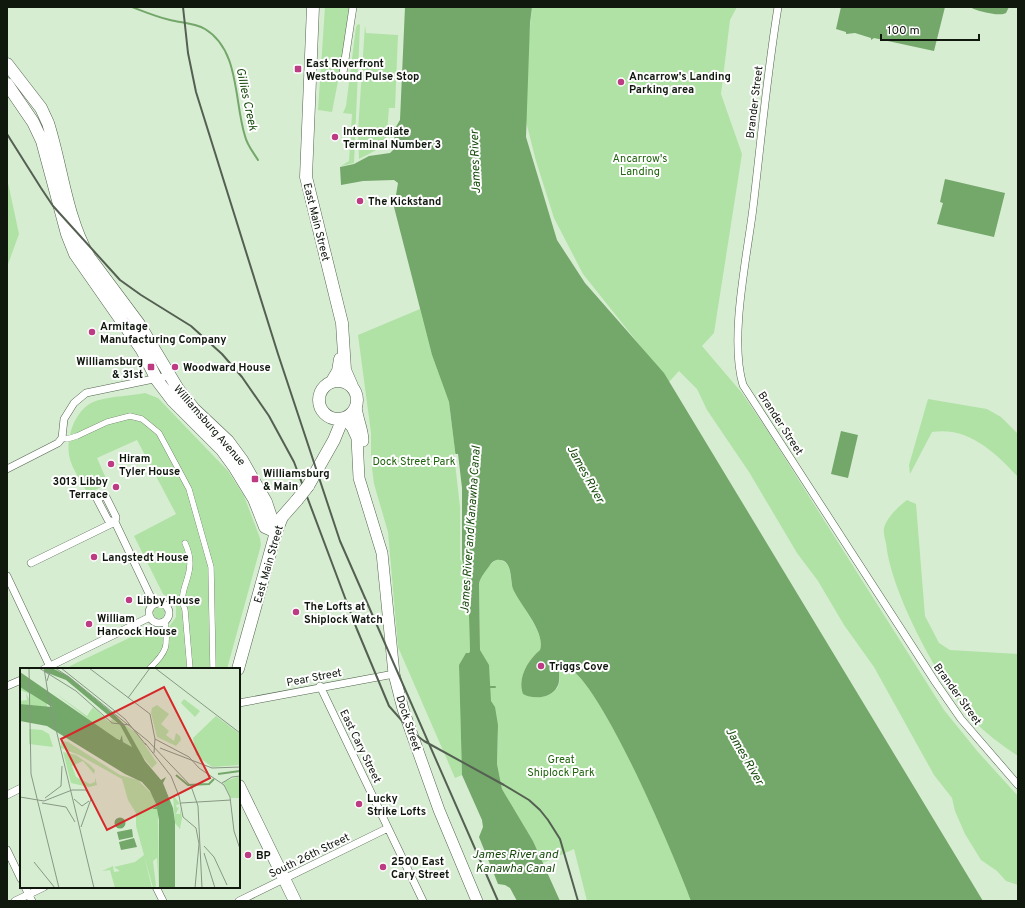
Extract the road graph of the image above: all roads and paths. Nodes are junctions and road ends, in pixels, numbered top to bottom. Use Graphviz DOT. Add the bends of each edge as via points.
graph roads {
  1 [pos="307,7"];
  2 [pos="313,7"];
  3 [pos="353,7"];
  4 [pos="778,7"];
  5 [pos="7,64"];
  6 [pos="344,73"];
  7 [pos="7,84"];
  8 [pos="163,378"];
  9 [pos="332,382"];
  10 [pos="352,386"];
  11 [pos="356,406"];
  12 [pos="325,414"];
  13 [pos="343,418"];
  14 [pos="62,438"];
  15 [pos="328,448"];
  16 [pos="7,470"];
  17 [pos="276,532"];
  18 [pos="377,536"];
  19 [pos="185,543"];
  20 [pos="31,563"];
  21 [pos="7,576"];
  22 [pos="154,604"];
  23 [pos="150,617"];
  24 [pos="165,622"];
  25 [pos="48,668"];
  26 [pos="150,668"];
  27 [pos="190,668"];
  28 [pos="212,668"];
  29 [pos="238,668"];
  30 [pos="394,674"];
  31 [pos="20,680"];
  32 [pos="7,686"];
  33 [pos="320,686"];
  34 [pos="240,703"];
  35 [pos="1018,785"];
  36 [pos="20,788"];
  37 [pos="240,788"];
  38 [pos="7,795"];
  39 [pos="388,828"];
  40 [pos="7,850"];
  41 [pos="20,877"];
  42 [pos="285,879"];
  43 [pos="25,888"];
  44 [pos="43,888"];
  45 [pos="156,888"];
  46 [pos="30,898"];
  47 [pos="15,901"];
  48 [pos="163,901"];
  49 [pos="239,901"];
  50 [pos="295,901"];
  51 [pos="423,901"];
  52 [pos="477,901"];
  1 -- 9 [label="main road, East Main Street" via="300,176 338,326 340,366"];
  2 -- 10 [label="main road, East Main Street" via="306,177 342,323 345,370"];
  3 -- 6 [label="street"];
  4 -- 35 [label="street, Brander Street" via="742,293 738,344 743,385 936,683 961,719"];
  5 -- 8 [label="main road, Williamsburg Avenue" via="41,108 48,123 83,247 139,324"];
  7 -- 8 [label="main road, Williamsburg Avenue" via="33,122 42,141 67,234 75,254"];
  8 -- 14 [label="street" via="86,393 74,403 64,419"];
  8 -- 17 [label="main road, Williamsburg Avenue" via="228,441 242,460 260,490"];
  9 -- 10 [label="main road" via="340,380"];
  9 -- 12 [label="main road" via="323,388 319,398"];
  10 -- 11 [label="main road" via="356,393"];
  11 -- 13 [label="main road" via="352,413"];
  11 -- 18 [label="main road, Dock Street" via="363,435 362,471"];
  12 -- 13 [label="main road" via="332,418"];
  12 -- 15 [label="main road, East Main Street" via="330,429"];
  13 -- 15 [label="main road, East Main Street"];
  13 -- 18 [label="main road, Dock Street" via="356,434 359,478"];
  14 -- 16 [label="street" via="58,443"];
  14 -- 28 [label="street" via="77,436 107,422 130,416 142,419 159,433 189,489 211,567"];
  15 -- 17 [label="main road, East Main Street, bridge" via="308,486 282,517"];
  17 -- 29 [label="main road, East Main Street"];
  18 -- 30 [label="main road, Dock Street" via="382,560"];
  19 -- 27 [label="street" via="190,553 191,564 182,602 185,610"];
  20 -- 22 [label="street" via="115,522"];
  21 -- 25 [label="street"];
  22 -- 23 [label="street" via="150,608"];
  22 -- 24 [label="street" via="164,604 169,609 169,616"];
  23 -- 24 [label="street" via="155,622"];
  23 -- 25 [label="street"];
  24 -- 26 [label="street" via="168,640 166,648"];
  30 -- 33 [label="street, Pear Street"];
  30 -- 52 [label="main road, Dock Street" via="403,709 434,796"];
  31 -- 32 [label="street"];
  33 -- 34 [label="street, Pear Street"];
  33 -- 39 [label="street, East Cary Street"];
  36 -- 38 [label="street"];
  37 -- 42 [label="main road"];
  39 -- 42 [label="street, South 26th Street"];
  39 -- 51 [label="street, East Cary Street"];
  40 -- 41 [label="street"];
  42 -- 49 [label="street, South 26th Street"];
  42 -- 50 [label="main road"];
  43 -- 46 [label="street"];
  44 -- 46 [label="street"];
  45 -- 48 [label="street"];
  46 -- 47 [label="street"];
}
